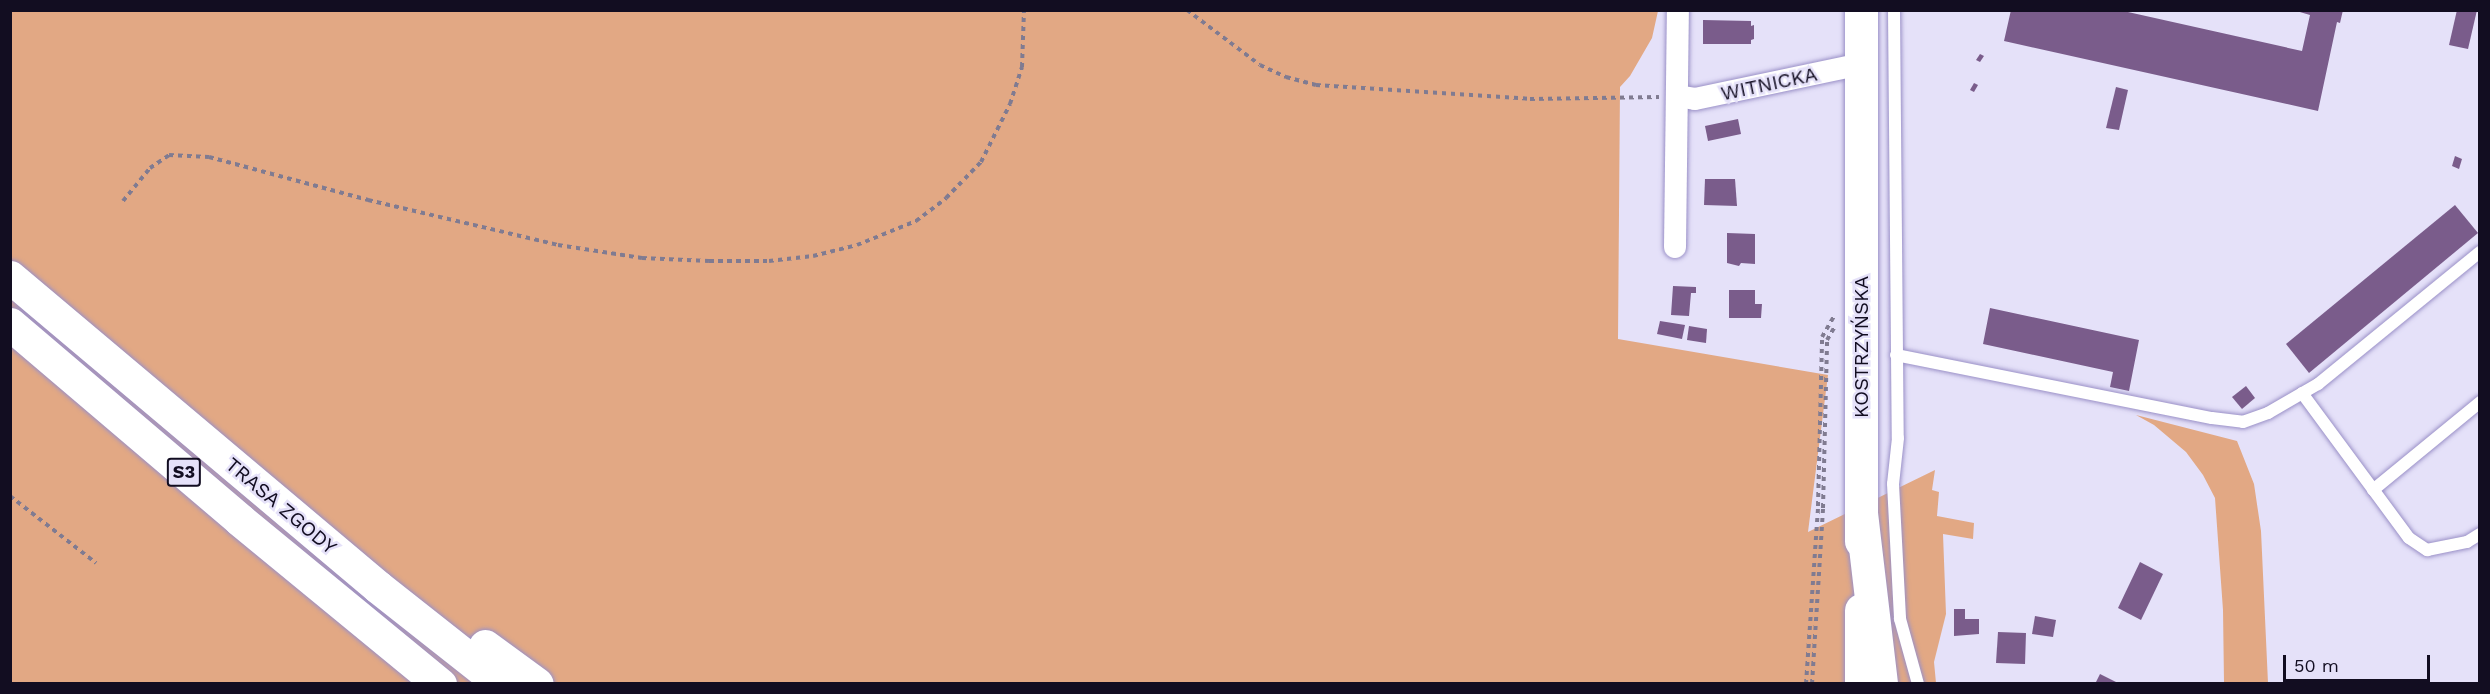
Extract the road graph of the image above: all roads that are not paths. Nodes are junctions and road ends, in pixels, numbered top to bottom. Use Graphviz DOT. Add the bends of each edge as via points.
graph roads {
  1 [pos="1678,10"];
  2 [pos="1861,10"];
  3 [pos="1894,10"];
  4 [pos="1861,64"];
  5 [pos="1677,96"];
  6 [pos="1675,248"];
  7 [pos="2480,252"];
  8 [pos="10,278"];
  9 [pos="10,324"];
  10 [pos="1896,355"];
  11 [pos="2302,393"];
  12 [pos="2480,402"];
  13 [pos="2373,490"];
  14 [pos="272,499"];
  15 [pos="1862,513"];
  16 [pos="2480,534"];
  17 [pos="440,684"];
  18 [pos="501,684"];
  19 [pos="537,684"];
  20 [pos="1861,684"];
  21 [pos="1881,684"];
  22 [pos="1918,684"];
  1 -- 5 [label="street"];
  2 -- 4 [label="main road, KOSTRZYŃSKA"];
  3 -- 10 [label="lane"];
  4 -- 5 [label="street, WITNICKA" via="1695,99"];
  4 -- 15 [label="main road, KOSTRZYŃSKA"];
  5 -- 6 [label="street"];
  7 -- 11 [label="lane"];
  8 -- 14 [label="main road, TRASA ZGODY / S3"];
  9 -- 17 [label="main road, TRASA ZGODY / S3"];
  10 -- 11 [label="lane" via="2243,422 2268,414"];
  10 -- 22 [label="lane" via="1898,438 1893,484 1900,619"];
  11 -- 13 [label="lane"];
  12 -- 13 [label="lane"];
  13 -- 16 [label="lane" via="2409,538 2427,550 2467,542"];
  14 -- 18 [label="main road, TRASA ZGODY / S3"];
  14 -- 19 [label="main road" via="387,574"];
  15 -- 20 [label="main road, KOSTRZYŃSKA"];
  15 -- 21 [label="main road"];
}
